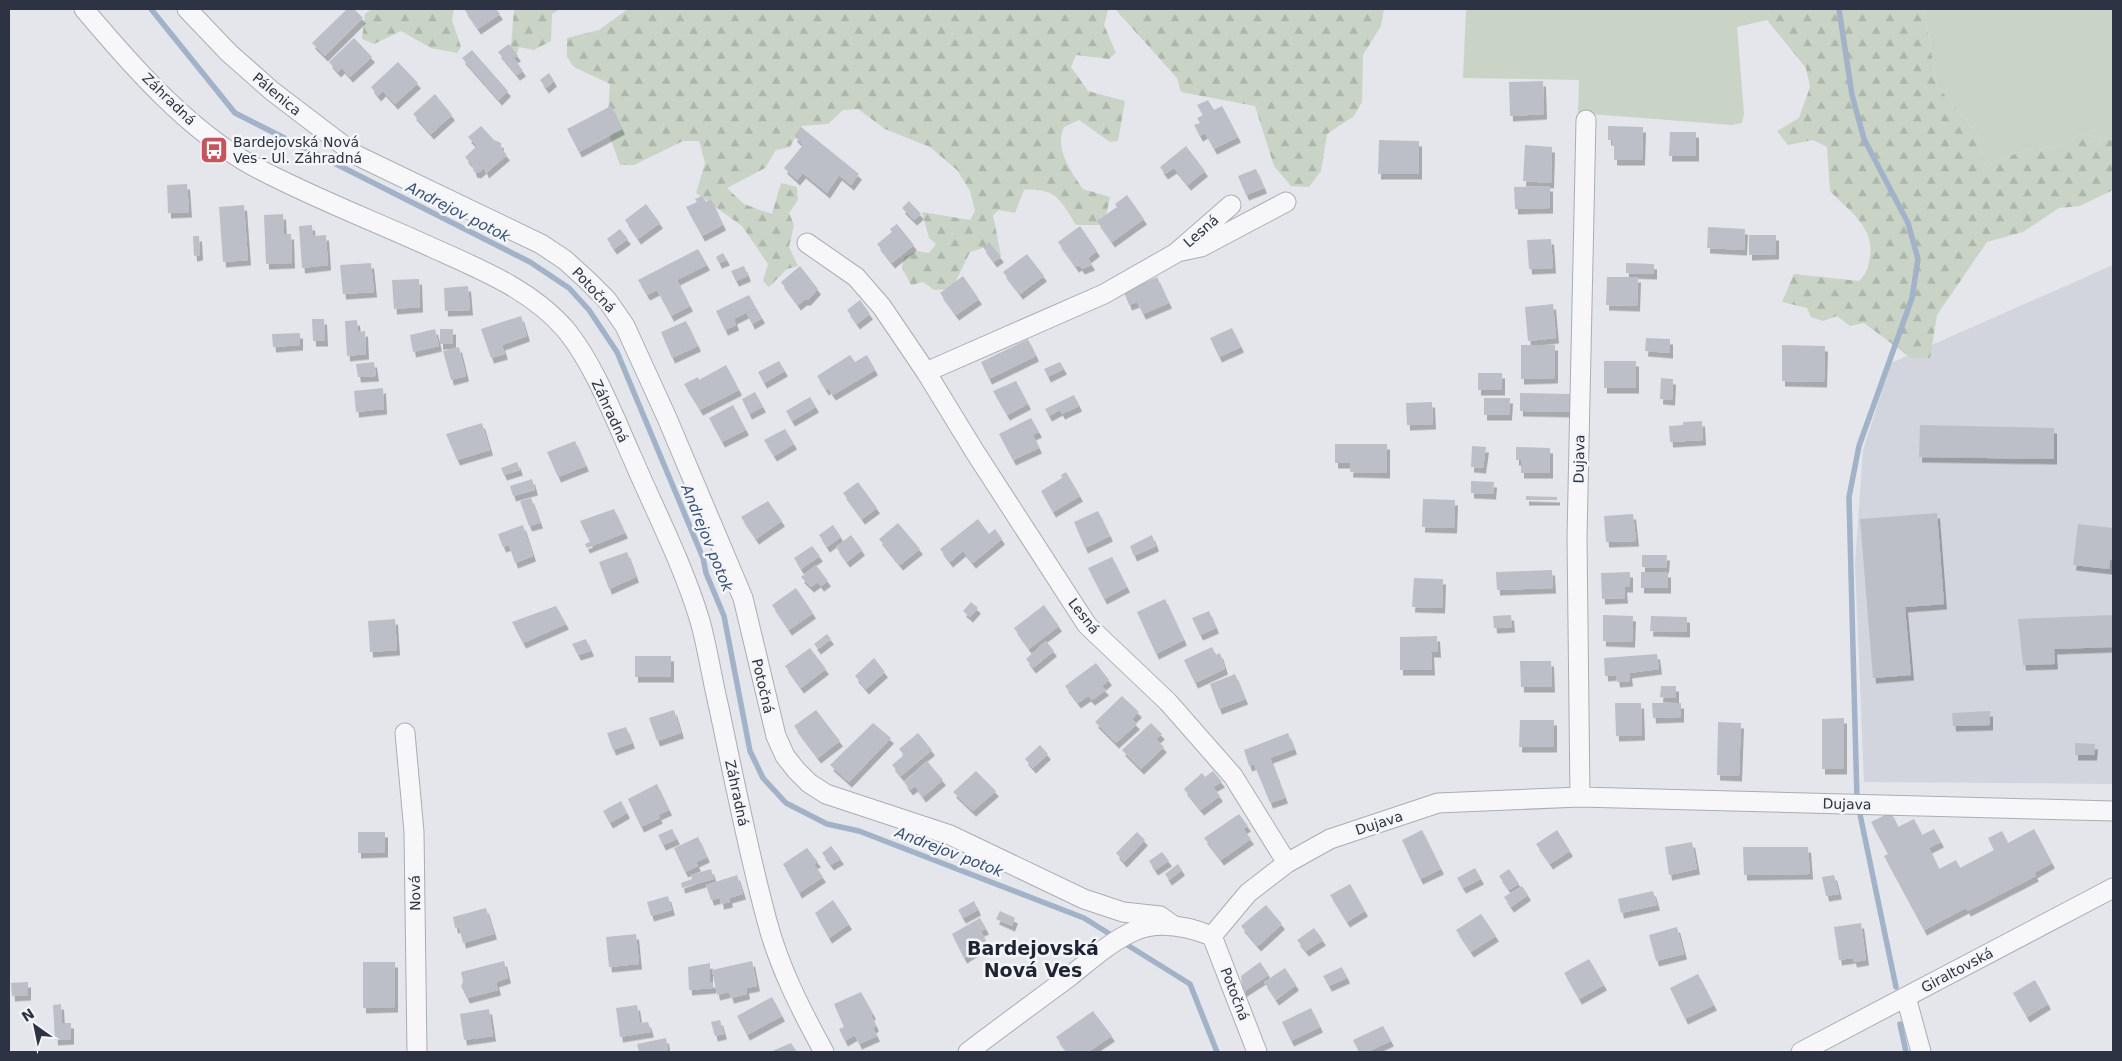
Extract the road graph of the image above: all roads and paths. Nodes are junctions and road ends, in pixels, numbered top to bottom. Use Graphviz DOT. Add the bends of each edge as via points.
graph roads {
  1 [pos="84,9"];
  2 [pos="187,9"];
  3 [pos="1586,120"];
  4 [pos="1286,202"];
  5 [pos="1231,205"];
  6 [pos="807,243"];
  7 [pos="541,244"];
  8 [pos="1176,253"];
  9 [pos="926,372"];
  10 [pos="405,734"];
  11 [pos="1580,797"];
  12 [pos="2113,811"];
  13 [pos="1287,863"];
  14 [pos="2113,888"];
  15 [pos="1174,926"];
  16 [pos="1212,936"];
  17 [pos="1906,996"];
  18 [pos="416,1052"];
  19 [pos="824,1052"];
  20 [pos="968,1052"];
  21 [pos="1257,1052"];
  22 [pos="1801,1052"];
  23 [pos="1921,1052"];
  1 -- 19 [label="street, Záhradná" via="185,118 239,158 508,284 532,298 567,331 590,368 686,580 700,621 768,923 795,997"];
  2 -- 7 [label="street, Pálenica" via="229,53 272,91 356,155"];
  3 -- 11 [label="street, Dujava" via="1577,537"];
  4 -- 8 [label="street" via="1201,247"];
  5 -- 8 [label="street, Lesná"];
  6 -- 9 [label="street, Lesná" via="856,277 882,307"];
  7 -- 15 [label="street, Potočná" via="588,281 607,300 625,326 668,418 740,590 776,736 785,756 808,783 826,794 950,835 1084,899 1123,912 1160,916"];
  8 -- 9 [label="street, Lesná" via="1104,294"];
  9 -- 13 [label="street, Lesná" via="1087,626 1168,702 1233,776"];
  10 -- 18 [label="street, Nová" via="414,832"];
  11 -- 12 [label="street, Dujava"];
  11 -- 13 [label="street, Dujava" via="1438,803 1330,839"];
  13 -- 16 [label="street, Dujava" via="1248,893"];
  14 -- 17 [label="street, Giraltovská"];
  15 -- 16 [label="street"];
  15 -- 20 [label="street" via="1135,931 1106,948"];
  16 -- 21 [label="street, Potočná"];
  17 -- 22 [label="street, Giraltovská"];
  17 -- 23 [label="street"];
}
